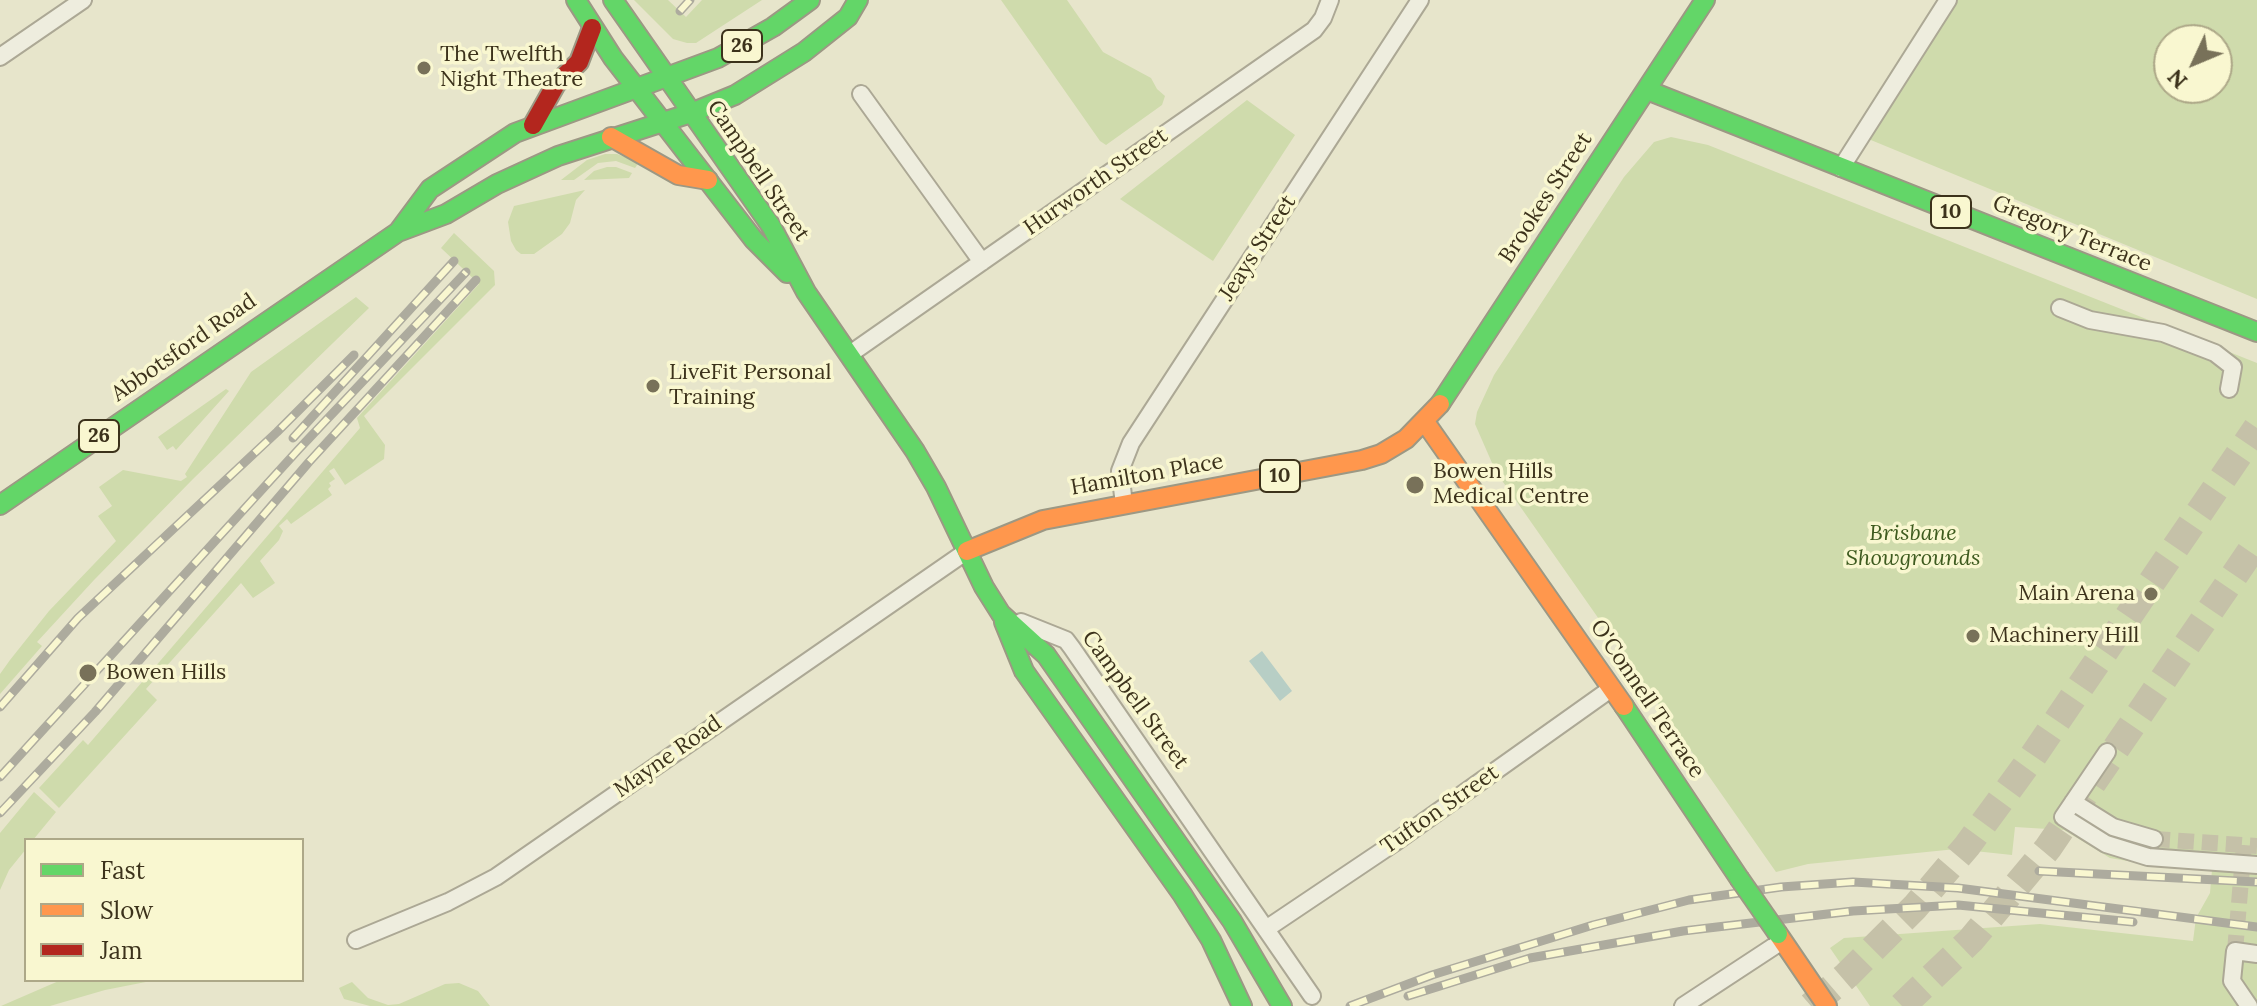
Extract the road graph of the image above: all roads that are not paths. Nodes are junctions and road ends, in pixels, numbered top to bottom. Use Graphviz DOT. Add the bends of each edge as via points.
graph roads {
  1 [pos="83,0"];
  2 [pos="576,0"];
  3 [pos="613,0"];
  4 [pos="810,0"];
  5 [pos="858,0"];
  6 [pos="1330,0"];
  7 [pos="1420,0"];
  8 [pos="1705,0"];
  9 [pos="1948,0"];
  10 [pos="592,28"];
  11 [pos="0,57"];
  12 [pos="667,79"];
  13 [pos="638,90"];
  14 [pos="1647,90"];
  15 [pos="861,94"];
  16 [pos="691,113"];
  17 [pos="663,122"];
  18 [pos="533,125"];
  19 [pos="611,137"];
  20 [pos="1841,168"];
  21 [pos="708,180"];
  22 [pos="398,232"];
  23 [pos="982,262"];
  24 [pos="806,292"];
  25 [pos="2060,308"];
  26 [pos="2257,332"];
  27 [pos="850,354"];
  28 [pos="2229,389"];
  29 [pos="1425,422"];
  30 [pos="1124,504"];
  31 [pos="0,505"];
  32 [pos="967,551"];
  33 [pos="1001,614"];
  34 [pos="1612,688"];
  35 [pos="2107,752"];
  36 [pos="2073,802"];
  37 [pos="2154,839"];
  38 [pos="2257,865"];
  39 [pos="1266,929"];
  40 [pos="1780,938"];
  41 [pos="356,940"];
  42 [pos="2257,954"];
  43 [pos="1312,996"];
  44 [pos="1242,1006"];
  45 [pos="1282,1006"];
  46 [pos="1683,1006"];
  47 [pos="1827,1006"];
  48 [pos="2249,1006"];
  1 -- 11 [label="street"];
  2 -- 10 [label="main road, Campbell Street"];
  3 -- 12 [label="main road, Campbell Street"];
  4 -- 12 [label="main road, 26" via="741,46"];
  5 -- 16 [label="main road, 26" via="848,17 804,52 743,91"];
  6 -- 23 [label="street, Hurworth Street" via="1314,30"];
  7 -- 30 [label="street, Jeays Street" via="1131,443 1120,471"];
  8 -- 14 [label="main road, Brookes Street"];
  9 -- 20 [label="street"];
  10 -- 13 [label="main road, Campbell Street"];
  10 -- 18 [label="main road" via="579,62 556,84"];
  12 -- 13 [label="main road, 26"];
  12 -- 16 [label="main road, Campbell Street"];
  13 -- 17 [label="main road, Campbell Street"];
  13 -- 18 [label="main road, Abbotsford Road / 26"];
  14 -- 20 [label="main road, Gregory Terrace / 10"];
  14 -- 29 [label="main road, Brookes Street / 10"];
  15 -- 23 [label="street"];
  16 -- 17 [label="main road, Abbotsford Road / 26"];
  16 -- 24 [label="main road, Campbell Street" via="771,226"];
  17 -- 19 [label="main road, Abbotsford Road / 26"];
  17 -- 21 [label="main road, Campbell Street"];
  18 -- 22 [label="main road, Abbotsford Road / 26" via="430,189"];
  19 -- 21 [label="main road" via="678,175"];
  19 -- 22 [label="main road, Abbotsford Road / 26"];
  20 -- 26 [label="main road, Gregory Terrace / 10"];
  21 -- 24 [label="main road, Campbell Street" via="754,240"];
  22 -- 31 [label="main road, Abbotsford Road / 26"];
  23 -- 27 [label="street, Hurworth Street"];
  24 -- 27 [label="main road, Campbell Street"];
  25 -- 28 [label="street" via="2090,320 2163,333 2215,353 2233,367"];
  27 -- 32 [label="main road, Campbell Street" via="926,468"];
  29 -- 30 [label="main road, Hamilton Place / 10" via="1389,450 1362,460"];
  29 -- 34 [label="main road, O'Connell Terrace"];
  30 -- 32 [label="main road, Hamilton Place / 10" via="1043,520"];
  32 -- 33 [label="main road, Campbell Street"];
  32 -- 41 [label="street, Mayne Road" via="496,877"];
  33 -- 39 [label="street, Campbell Street" via="1066,640"];
  33 -- 44 [label="main road" via="1024,671 1211,940"];
  33 -- 45 [label="main road" via="1046,655 1232,921"];
  34 -- 39 [label="street, Tufton Street"];
  34 -- 40 [label="main road, O'Connell Terrace, bridge"];
  35 -- 36 [label="street"];
  36 -- 37 [label="street" via="2113,827"];
  36 -- 38 [label="street" via="2063,817 2106,844 2148,857"];
  39 -- 43 [label="street, Campbell Street"];
  40 -- 46 [label="street"];
  40 -- 47 [label="main road, O'Connell Terrace"];
  42 -- 48 [label="street" via="2235,951 2232,981"];
}
